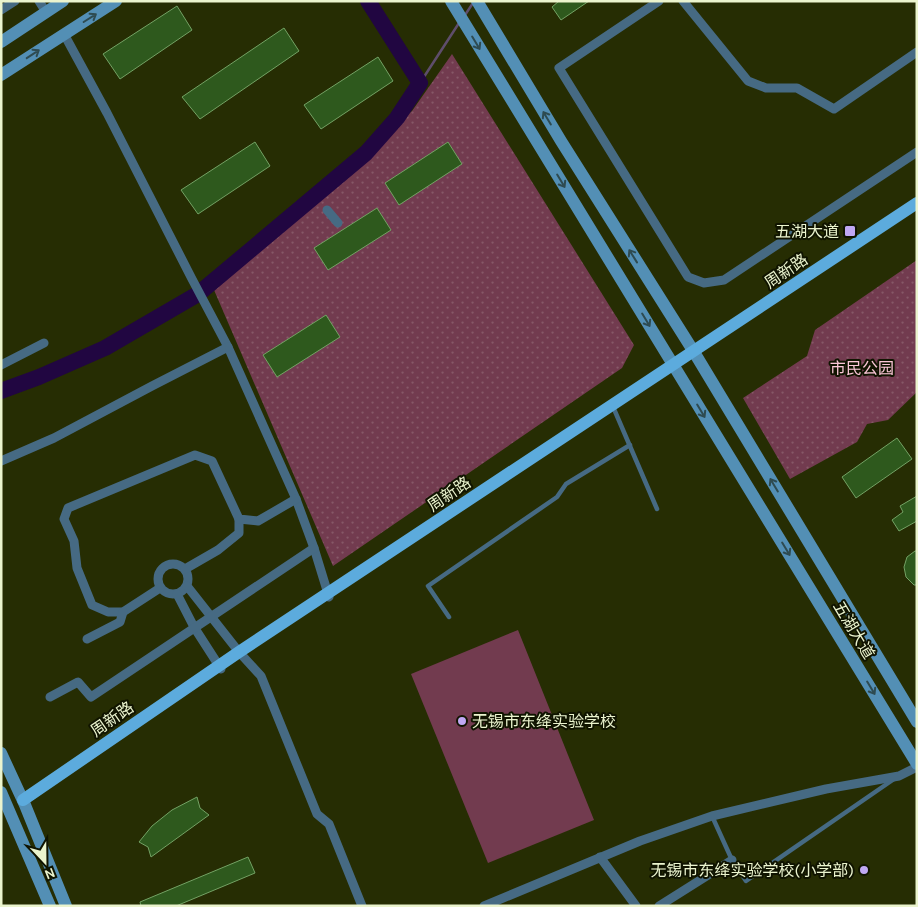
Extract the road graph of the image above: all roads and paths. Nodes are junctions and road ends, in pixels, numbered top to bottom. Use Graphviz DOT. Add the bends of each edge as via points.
graph roads {
  1 [pos="15,1"];
  2 [pos="39,1"];
  3 [pos="63,1"];
  4 [pos="116,1"];
  5 [pos="450,1"];
  6 [pos="477,1"];
  7 [pos="659,1"];
  8 [pos="683,1"];
  9 [pos="1,10"];
  10 [pos="46,12"];
  11 [pos="64,34"];
  12 [pos="1,42"];
  13 [pos="917,52"];
  14 [pos="1,75"];
  15 [pos="917,152"];
  16 [pos="917,204"];
  17 [pos="327,210"];
  18 [pos="917,210"];
  19 [pos="338,223"];
  20 [pos="44,343"];
  21 [pos="228,346"];
  22 [pos="695,354"];
  23 [pos="1,366"];
  24 [pos="675,367"];
  25 [pos="614,409"];
  26 [pos="630,445"];
  27 [pos="1,461"];
  28 [pos="296,499"];
  29 [pos="657,509"];
  30 [pos="239,519"];
  31 [pos="314,548"];
  32 [pos="185,569"];
  33 [pos="187,586"];
  34 [pos="160,588"];
  35 [pos="177,594"];
  36 [pos="329,596"];
  37 [pos="123,612"];
  38 [pos="211,616"];
  39 [pos="449,616"];
  40 [pos="194,627"];
  41 [pos="87,639"];
  42 [pos="241,654"];
  43 [pos="221,668"];
  44 [pos="50,697"];
  45 [pos="917,722"];
  46 [pos="1,753"];
  47 [pos="917,765"];
  48 [pos="900,776"];
  49 [pos="1,792"];
  50 [pos="24,803"];
  51 [pos="6,816"];
  52 [pos="712,816"];
  53 [pos="600,857"];
  54 [pos="732,860"];
  55 [pos="50,906"];
  56 [pos="66,906"];
  57 [pos="362,906"];
  58 [pos="484,906"];
  59 [pos="636,906"];
  60 [pos="659,906"];
  1 -- 9 [label="street"];
  2 -- 10 [label="street"];
  3 -- 10 [label="main road"];
  11 -- 4 [label="main road, one-way"];
  5 -- 24 [label="main road, 五湖大道, one-way"];
  22 -- 6 [label="main road, 五湖大道, one-way"];
  7 -- 15 [label="street" via="559,68 688,277 704,283 724,280"];
  8 -- 13 [label="street" via="748,81 766,88 797,88 834,108"];
  10 -- 12 [label="main road"];
  14 -- 11 [label="main road, one-way"];
  11 -- 21 [label="street"];
  16 -- 22 [label="main road, 周新路"];
  17 -- 19 [label="street"];
  18 -- 22 [label="main road, 周新路"];
  20 -- 23 [label="street"];
  21 -- 27 [label="street" via="54,438"];
  21 -- 28 [label="street"];
  22 -- 24 [label="main road, 周新路"];
  45 -- 22 [label="main road, 五湖大道, one-way"];
  24 -- 25 [label="main road, 周新路"];
  24 -- 36 [label="main road, 周新路"];
  24 -- 47 [label="main road, 五湖大道, one-way"];
  25 -- 26 [label="lane"];
  25 -- 36 [label="main road, 周新路"];
  26 -- 29 [label="lane"];
  26 -- 39 [label="lane" via="566,484 557,497 428,586"];
  28 -- 30 [label="street" via="258,521"];
  28 -- 31 [label="street"];
  30 -- 32 [label="street" via="239,532 218,550"];
  30 -- 37 [label="street" via="212,460 194,455 68,508 64,519 74,541 77,568 92,605 108,612"];
  31 -- 36 [label="street"];
  31 -- 38 [label="street"];
  32 -- 33 [label="street"];
  32 -- 34 [label="street" via="178,564 165,565 157,576"];
  33 -- 35 [label="street"];
  33 -- 38 [label="street"];
  34 -- 35 [label="street" via="168,594"];
  34 -- 37 [label="street"];
  35 -- 40 [label="street"];
  36 -- 42 [label="main road, 周新路"];
  37 -- 41 [label="street" via="120,622"];
  38 -- 40 [label="street"];
  38 -- 42 [label="street"];
  40 -- 43 [label="street"];
  40 -- 44 [label="street" via="91,697 78,682"];
  42 -- 43 [label="main road, 周新路"];
  42 -- 57 [label="street" via="261,676 317,814 329,824"];
  43 -- 50 [label="main road, 周新路"];
  46 -- 50 [label="main road"];
  47 -- 48 [label="street"];
  48 -- 52 [label="street" via="826,788"];
  48 -- 54 [label="lane" via="746,882"];
  49 -- 51 [label="main road"];
  50 -- 51 [label="main road, 周新路"];
  50 -- 56 [label="main road"];
  51 -- 55 [label="main road"];
  52 -- 53 [label="street"];
  52 -- 54 [label="lane"];
  53 -- 58 [label="street"];
  53 -- 59 [label="street"];
  54 -- 60 [label="street"];
}
